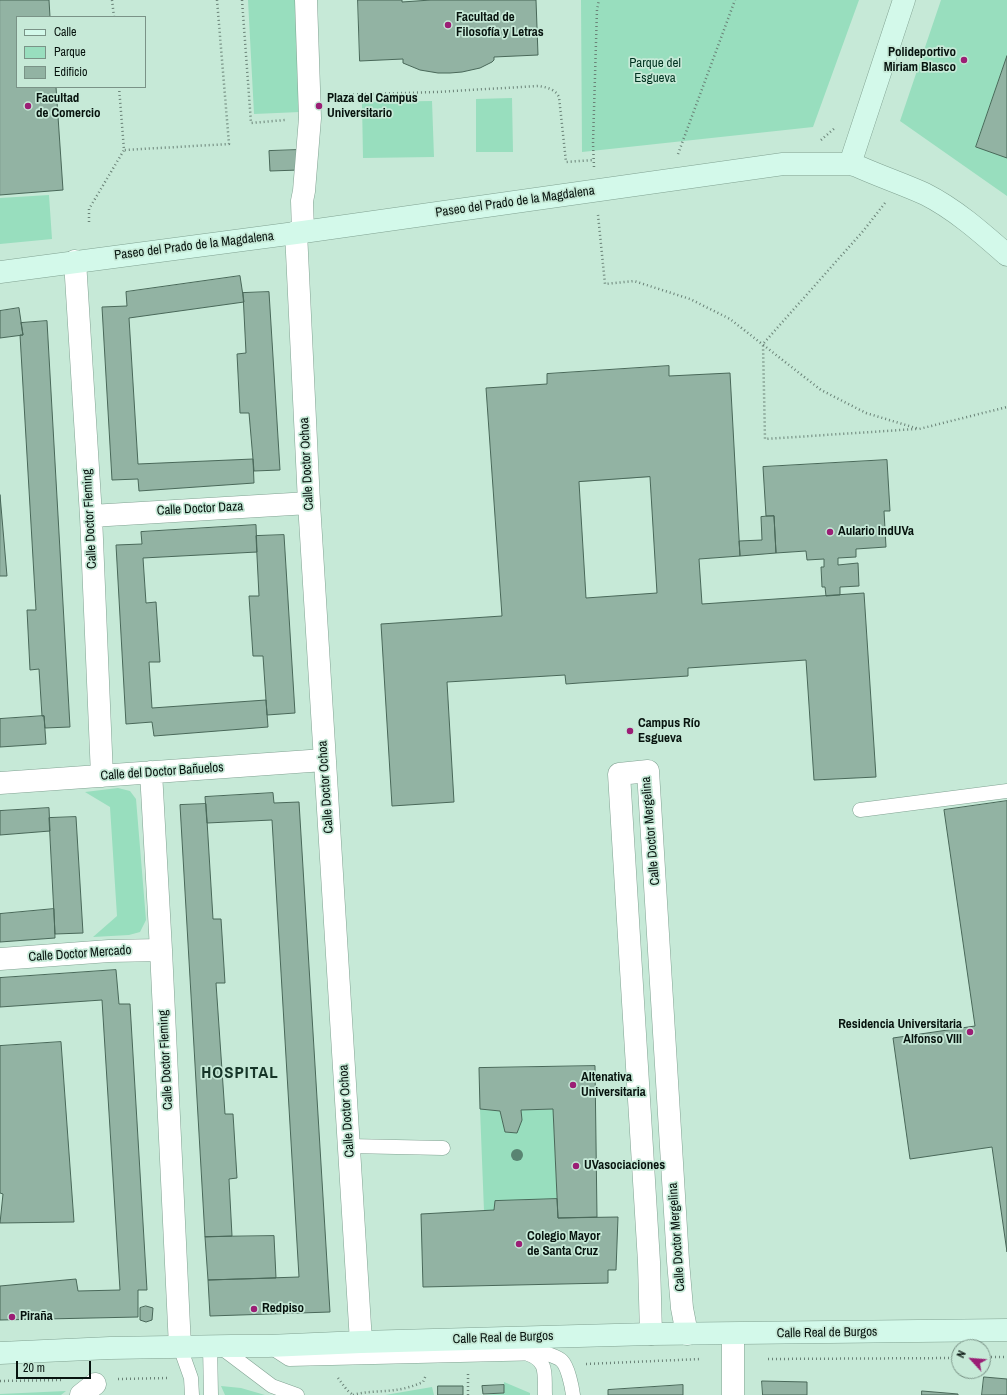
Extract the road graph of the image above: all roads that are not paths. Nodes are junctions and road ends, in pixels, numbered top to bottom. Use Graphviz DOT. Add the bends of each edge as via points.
graph roads {
  1 [pos="306,0"];
  2 [pos="904,0"];
  3 [pos="850,164"];
  4 [pos="300,232"];
  5 [pos="1007,255"];
  6 [pos="75,261"];
  7 [pos="0,272"];
  8 [pos="309,503"];
  9 [pos="91,516"];
  10 [pos="324,760"];
  11 [pos="151,772"];
  12 [pos="102,776"];
  13 [pos="0,783"];
  14 [pos="1007,791"];
  15 [pos="860,810"];
  16 [pos="161,950"];
  17 [pos="0,959"];
  18 [pos="349,1146"];
  19 [pos="442,1148"];
  20 [pos="1007,1330"];
  21 [pos="651,1334"];
  22 [pos="687,1334"];
  23 [pos="733,1334"];
  24 [pos="361,1342"];
  25 [pos="214,1346"];
  26 [pos="268,1346"];
  27 [pos="180,1347"];
  28 [pos="0,1353"];
  29 [pos="528,1354"];
  30 [pos="192,1395"];
  31 [pos="211,1395"];
  32 [pos="297,1395"];
  33 [pos="545,1395"];
  34 [pos="572,1395"];
  35 [pos="734,1395"];
  1 -- 4 [label="street" via="310,118"];
  2 -- 3 [label="street"];
  3 -- 4 [label="street, Paseo del Prado de la Magdalena" via="783,164"];
  3 -- 5 [label="street, Paseo del Prado de la Magdalena" via="926,195 952,211"];
  4 -- 6 [label="street, Paseo del Prado de la Magdalena"];
  4 -- 8 [label="street, Calle Doctor Ochoa"];
  6 -- 7 [label="street, Paseo del Prado de la Magdalena"];
  6 -- 9 [label="street, Calle Doctor Fleming"];
  8 -- 9 [label="street, Calle Doctor Daza"];
  8 -- 10 [label="street, Calle Doctor Ochoa"];
  9 -- 12 [label="street, Calle Doctor Fleming"];
  10 -- 11 [label="street, Calle del Doctor Bañuelos"];
  10 -- 18 [label="street, Calle Doctor Ochoa"];
  11 -- 12 [label="street, Calle del Doctor Bañuelos"];
  11 -- 16 [label="street, Calle Doctor Fleming"];
  12 -- 13 [label="street, Calle del Doctor Bañuelos"];
  14 -- 15 [label="lane"];
  16 -- 17 [label="street, Calle Doctor Mercado"];
  16 -- 27 [label="street, Calle Doctor Fleming"];
  18 -- 19 [label="lane"];
  18 -- 24 [label="street, Calle Doctor Ochoa"];
  20 -- 23 [label="street, Calle Real de Burgos"];
  21 -- 22 [label="street, Calle Real de Burgos"];
  21 -- 22 [label="street, Calle Doctor Mergelina" via="649,1262 619,774 648,771 678,1261"];
  21 -- 24 [label="street, Calle Real de Burgos"];
  22 -- 23 [label="street, Calle Real de Burgos"];
  23 -- 35 [label="street"];
  24 -- 26 [label="street, Calle Real de Burgos"];
  25 -- 26 [label="street, Calle Real de Burgos"];
  25 -- 27 [label="street, Calle Real de Burgos"];
  25 -- 31 [label="lane"];
  25 -- 32 [label="lane" via="272,1386"];
  26 -- 29 [label="lane" via="288,1359"];
  27 -- 28 [label="street, Calle Real de Burgos"];
  27 -- 30 [label="lane" via="191,1378"];
  29 -- 33 [label="lane" via="542,1362"];
  29 -- 34 [label="lane" via="544,1353 562,1361"];
}
